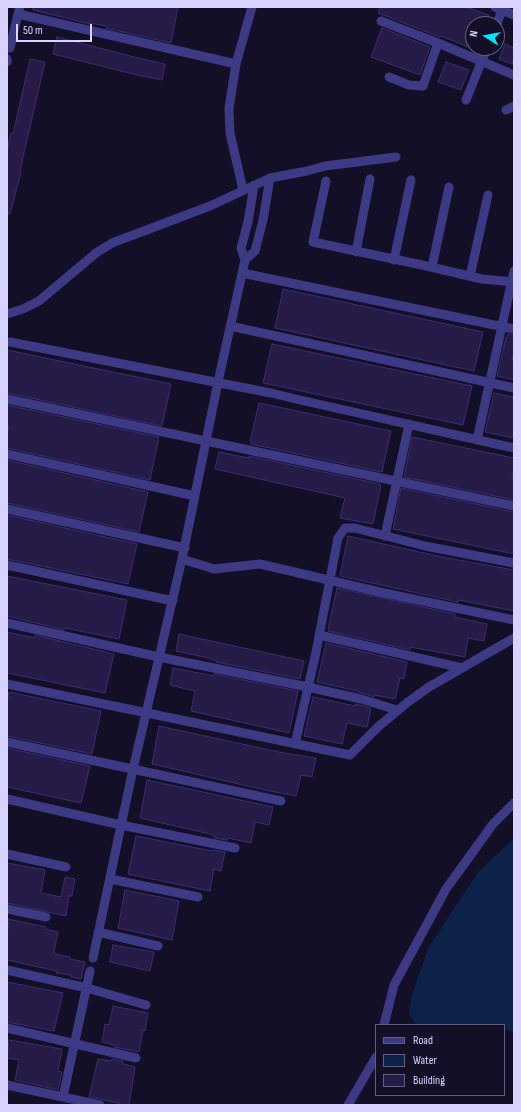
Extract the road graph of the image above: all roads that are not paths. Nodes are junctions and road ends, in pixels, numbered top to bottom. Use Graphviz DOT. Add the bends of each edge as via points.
graph roads {
  1 [pos="252,7"];
  2 [pos="500,8"];
  3 [pos="19,11"];
  4 [pos="514,15"];
  5 [pos="381,21"];
  6 [pos="438,43"];
  7 [pos="10,48"];
  8 [pos="484,56"];
  9 [pos="482,62"];
  10 [pos="236,64"];
  11 [pos="514,75"];
  12 [pos="388,77"];
  13 [pos="466,100"];
  14 [pos="396,157"];
  15 [pos="270,178"];
  16 [pos="370,179"];
  17 [pos="411,180"];
  18 [pos="326,181"];
  19 [pos="254,185"];
  20 [pos="449,187"];
  21 [pos="243,190"];
  22 [pos="488,195"];
  23 [pos="356,252"];
  24 [pos="245,260"];
  25 [pos="394,260"];
  26 [pos="432,267"];
  27 [pos="514,271"];
  28 [pos="242,273"];
  29 [pos="470,276"];
  30 [pos="513,282"];
  31 [pos="7,314"];
  32 [pos="230,326"];
  33 [pos="502,326"];
  34 [pos="514,329"];
  35 [pos="10,342"];
  36 [pos="218,382"];
  37 [pos="489,382"];
  38 [pos="514,388"];
  39 [pos="7,399"];
  40 [pos="409,424"];
  41 [pos="477,440"];
  42 [pos="206,442"];
  43 [pos="514,448"];
  44 [pos="7,454"];
  45 [pos="397,481"];
  46 [pos="195,496"];
  47 [pos="514,506"];
  48 [pos="7,510"];
  49 [pos="385,536"];
  50 [pos="185,548"];
  51 [pos="182,559"];
  52 [pos="514,563"];
  53 [pos="7,564"];
  54 [pos="331,580"];
  55 [pos="173,601"];
  56 [pos="514,620"];
  57 [pos="7,623"];
  58 [pos="319,634"];
  59 [pos="514,638"];
  60 [pos="159,657"];
  61 [pos="462,668"];
  62 [pos="7,684"];
  63 [pos="308,687"];
  64 [pos="397,710"];
  65 [pos="147,713"];
  66 [pos="7,742"];
  67 [pos="295,744"];
  68 [pos="133,769"];
  69 [pos="7,799"];
  70 [pos="281,800"];
  71 [pos="514,803"];
  72 [pos="121,825"];
  73 [pos="235,848"];
  74 [pos="7,854"];
  75 [pos="66,867"];
  76 [pos="110,879"];
  77 [pos="198,897"];
  78 [pos="7,909"];
  79 [pos="46,917"];
  80 [pos="98,932"];
  81 [pos="158,946"];
  82 [pos="92,958"];
  83 [pos="7,970"];
  84 [pos="90,971"];
  85 [pos="87,988"];
  86 [pos="146,1005"];
  87 [pos="384,1024"];
  88 [pos="7,1028"];
  89 [pos="75,1043"];
  90 [pos="136,1058"];
  91 [pos="375,1059"];
  92 [pos="7,1085"];
  93 [pos="63,1097"];
  94 [pos="100,1105"];
  95 [pos="348,1105"];
  1 -- 10 [label="street"];
  2 -- 4 [label="street"];
  3 -- 7 [label="street"];
  3 -- 10 [label="street"];
  5 -- 6 [label="street"];
  6 -- 9 [label="street"];
  6 -- 12 [label="street" via="423,86 409,85"];
  8 -- 9 [label="street"];
  9 -- 11 [label="street"];
  9 -- 13 [label="street"];
  10 -- 21 [label="street" via="229,108 230,133"];
  14 -- 15 [label="street" via="331,165"];
  15 -- 19 [label="street"];
  15 -- 24 [label="street" via="264,220 255,251"];
  16 -- 23 [label="street"];
  17 -- 25 [label="street"];
  18 -- 23 [label="street" via="313,242"];
  19 -- 21 [label="street"];
  19 -- 24 [label="street" via="241,248"];
  20 -- 26 [label="street"];
  21 -- 31 [label="street" via="210,206 112,243 96,253 39,301"];
  22 -- 29 [label="street"];
  23 -- 25 [label="street"];
  24 -- 28 [label="street"];
  25 -- 26 [label="street"];
  26 -- 29 [label="street"];
  27 -- 30 [label="street"];
  28 -- 32 [label="street"];
  28 -- 33 [label="street"];
  29 -- 30 [label="street" via="482,280"];
  30 -- 33 [label="street"];
  32 -- 36 [label="street"];
  32 -- 37 [label="street"];
  33 -- 34 [label="street"];
  33 -- 37 [label="street"];
  35 -- 36 [label="street"];
  36 -- 40 [label="street"];
  36 -- 42 [label="street"];
  37 -- 38 [label="street"];
  37 -- 41 [label="street"];
  39 -- 42 [label="street"];
  40 -- 41 [label="street"];
  40 -- 45 [label="street"];
  41 -- 43 [label="street"];
  42 -- 45 [label="street"];
  42 -- 46 [label="street"];
  44 -- 46 [label="street"];
  45 -- 47 [label="street"];
  45 -- 49 [label="street"];
  46 -- 50 [label="street"];
  48 -- 50 [label="street"];
  49 -- 52 [label="street" via="465,555"];
  49 -- 54 [label="street" via="345,528 338,538"];
  50 -- 51 [label="street"];
  51 -- 54 [label="street" via="214,569 260,564"];
  51 -- 55 [label="street"];
  53 -- 55 [label="street"];
  54 -- 56 [label="street"];
  54 -- 58 [label="street"];
  55 -- 60 [label="street"];
  57 -- 60 [label="street"];
  58 -- 61 [label="street"];
  58 -- 63 [label="street"];
  59 -- 61 [label="street"];
  60 -- 63 [label="street"];
  60 -- 65 [label="street"];
  61 -- 64 [label="street"];
  62 -- 65 [label="street"];
  63 -- 64 [label="street"];
  63 -- 67 [label="street"];
  64 -- 67 [label="street" via="350,755"];
  65 -- 67 [label="street"];
  65 -- 68 [label="street"];
  66 -- 68 [label="street"];
  68 -- 70 [label="street"];
  68 -- 72 [label="street"];
  69 -- 72 [label="street"];
  71 -- 87 [label="street" via="493,824 446,890 394,985"];
  72 -- 73 [label="street"];
  72 -- 76 [label="street"];
  74 -- 75 [label="street"];
  76 -- 77 [label="street"];
  76 -- 80 [label="street"];
  78 -- 79 [label="street"];
  80 -- 81 [label="street"];
  80 -- 82 [label="street"];
  83 -- 85 [label="street"];
  84 -- 85 [label="street"];
  85 -- 86 [label="street"];
  85 -- 89 [label="street"];
  88 -- 89 [label="street"];
  89 -- 90 [label="street"];
  89 -- 93 [label="street"];
  91 -- 95 [label="street"];
  92 -- 93 [label="street"];
  93 -- 94 [label="street"];
}
